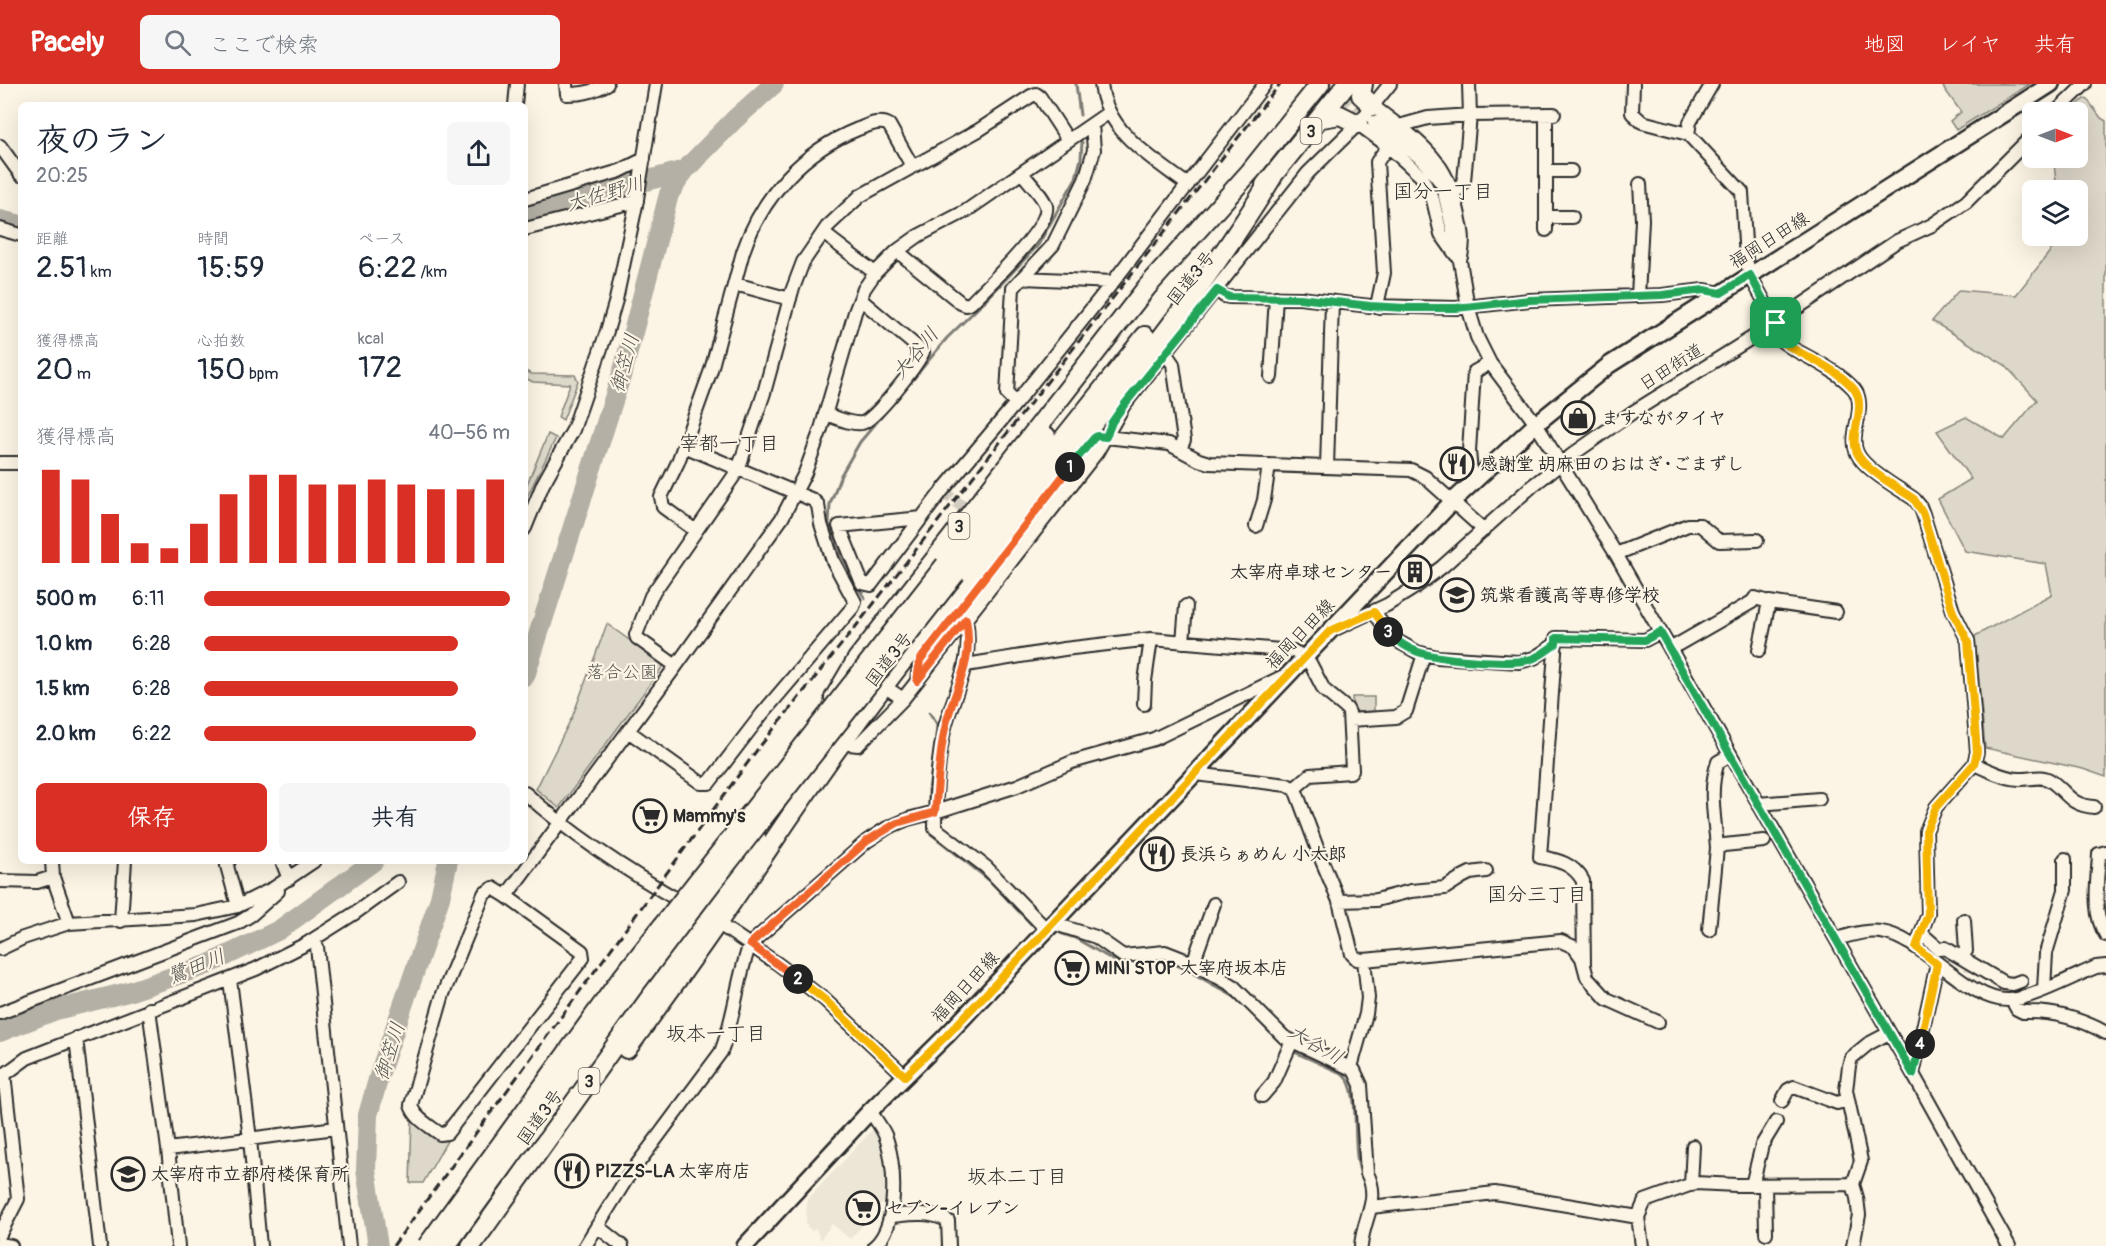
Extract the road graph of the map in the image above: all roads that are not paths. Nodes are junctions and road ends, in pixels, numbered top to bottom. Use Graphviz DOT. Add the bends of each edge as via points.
graph roads {
  1 [pos="517,84"];
  2 [pos="566,84"];
  3 [pos="607,84"];
  4 [pos="656,84"];
  5 [pos="1101,84"];
  6 [pos="1265,84"];
  7 [pos="1320,84"];
  8 [pos="1347,84"];
  9 [pos="1363,84"];
  10 [pos="1390,84"];
  11 [pos="1469,84"];
  12 [pos="1632,84"];
  13 [pos="1712,84"];
  14 [pos="2051,84"];
  15 [pos="2085,84"];
  16 [pos="515,102"];
  17 [pos="2066,102"];
  18 [pos="1108,113"];
  19 [pos="1470,115"];
  20 [pos="1368,117"];
  21 [pos="1322,118"];
  22 [pos="1092,124"];
  23 [pos="1400,126"];
  24 [pos="1688,134"];
  25 [pos="1068,140"];
  26 [pos="1388,146"];
  27 [pos="2022,146"];
  28 [pos="0,147"];
  29 [pos="644,162"];
  30 [pos="912,166"];
  31 [pos="1255,166"];
  32 [pos="18,171"];
  33 [pos="1546,171"];
  34 [pos="1571,171"];
  35 [pos="1022,173"];
  36 [pos="1273,176"];
  37 [pos="1640,184"];
  38 [pos="1188,185"];
  39 [pos="1454,194"];
  40 [pos="528,198"];
  41 [pos="637,199"];
  42 [pos="1546,217"];
  43 [pos="1572,217"];
  44 [pos="528,228"];
  45 [pos="0,229"];
  46 [pos="1546,231"];
  47 [pos="823,233"];
  48 [pos="18,234"];
  49 [pos="897,251"];
  50 [pos="1460,261"];
  51 [pos="875,273"];
  52 [pos="1750,275"];
  53 [pos="1023,278"];
  54 [pos="1113,282"];
  55 [pos="735,284"];
  56 [pos="1217,290"];
  57 [pos="1721,293"];
  58 [pos="1638,296"];
  59 [pos="1276,297"];
  60 [pos="790,299"];
  61 [pos="860,299"];
  62 [pos="1332,302"];
  63 [pos="1379,307"];
  64 [pos="1468,307"];
  65 [pos="1771,326"];
  66 [pos="1166,354"];
  67 [pos="1490,363"];
  68 [pos="1271,378"];
  69 [pos="1016,403"];
  70 [pos="825,414"];
  71 [pos="1536,424"];
  72 [pos="1106,437"];
  73 [pos="684,446"];
  74 [pos="1180,449"];
  75 [pos="0,463"];
  76 [pos="18,463"];
  77 [pos="1562,463"];
  78 [pos="1269,465"];
  79 [pos="1327,467"];
  80 [pos="738,470"];
  81 [pos="1472,483"];
  82 [pos="796,493"];
  83 [pos="1453,501"];
  84 [pos="922,518"];
  85 [pos="528,521"];
  86 [pos="1256,526"];
  87 [pos="1484,530"];
  88 [pos="696,531"];
  89 [pos="1758,540"];
  90 [pos="1616,554"];
  91 [pos="951,569"];
  92 [pos="1769,602"];
  93 [pos="1186,606"];
  94 [pos="1374,612"];
  95 [pos="1836,612"];
  96 [pos="966,619"];
  97 [pos="1330,631"];
  98 [pos="1660,632"];
  99 [pos="1151,639"];
  100 [pos="1183,642"];
  101 [pos="1556,644"];
  102 [pos="1670,649"];
  103 [pos="1759,650"];
  104 [pos="1424,654"];
  105 [pos="1305,657"];
  106 [pos="966,665"];
  107 [pos="676,666"];
  108 [pos="1287,675"];
  109 [pos="917,681"];
  110 [pos="884,686"];
  111 [pos="903,699"];
  112 [pos="1144,704"];
  113 [pos="1350,720"];
  114 [pos="628,731"];
  115 [pos="841,743"];
  116 [pos="1730,755"];
  117 [pos="1974,764"];
  118 [pos="1195,774"];
  119 [pos="1294,789"];
  120 [pos="528,796"];
  121 [pos="1819,799"];
  122 [pos="1758,804"];
  123 [pos="2094,807"];
  124 [pos="935,812"];
  125 [pos="555,819"];
  126 [pos="1764,841"];
  127 [pos="1717,848"];
  128 [pos="2106,852"];
  129 [pos="2065,859"];
  130 [pos="528,861"];
  131 [pos="52,864"];
  132 [pos="125,864"];
  133 [pos="228,864"];
  134 [pos="283,864"];
  135 [pos="310,864"];
  136 [pos="526,864"];
  137 [pos="1486,871"];
  138 [pos="53,877"];
  139 [pos="289,879"];
  140 [pos="0,881"];
  141 [pos="398,882"];
  142 [pos="506,896"];
  143 [pos="1339,902"];
  144 [pos="1214,904"];
  145 [pos="238,906"];
  146 [pos="712,920"];
  147 [pos="1964,920"];
  148 [pos="121,921"];
  149 [pos="69,923"];
  150 [pos="1049,926"];
  151 [pos="1709,930"];
  152 [pos="1922,934"];
  153 [pos="2106,935"];
  154 [pos="314,939"];
  155 [pos="1836,939"];
  156 [pos="750,944"];
  157 [pos="1916,947"];
  158 [pos="0,949"];
  159 [pos="1961,957"];
  160 [pos="1364,960"];
  161 [pos="1193,963"];
  162 [pos="1937,964"];
  163 [pos="1584,965"];
  164 [pos="2106,966"];
  165 [pos="230,980"];
  166 [pos="2021,981"];
  167 [pos="2044,989"];
  168 [pos="2013,1000"];
  169 [pos="149,1009"];
  170 [pos="0,1012"];
  171 [pos="1658,1023"];
  172 [pos="1889,1033"];
  173 [pos="2106,1033"];
  174 [pos="76,1038"];
  175 [pos="1292,1041"];
  176 [pos="1351,1067"];
  177 [pos="1913,1074"];
  178 [pos="2,1076"];
  179 [pos="905,1076"];
  180 [pos="1262,1096"];
  181 [pos="1848,1100"];
  182 [pos="1782,1101"];
  183 [pos="870,1111"];
  184 [pos="1776,1122"];
  185 [pos="336,1128"];
  186 [pos="250,1139"];
  187 [pos="1694,1146"];
  188 [pos="168,1149"];
  189 [pos="1853,1184"];
  190 [pos="1691,1185"];
  191 [pos="1752,1185"];
  192 [pos="1765,1185"];
  193 [pos="1371,1207"];
  194 [pos="892,1216"];
  195 [pos="1638,1217"];
  196 [pos="597,1226"];
  197 [pos="1766,1233"];
  198 [pos="0,1234"];
  199 [pos="0,1244"];
  200 [pos="11,1246"];
  201 [pos="100,1246"];
  202 [pos="178,1246"];
  203 [pos="260,1246"];
  204 [pos="349,1246"];
  205 [pos="427,1246"];
  206 [pos="446,1246"];
  207 [pos="471,1246"];
  208 [pos="485,1246"];
  209 [pos="585,1246"];
  210 [pos="622,1246"];
  211 [pos="745,1246"];
  212 [pos="875,1246"];
  213 [pos="949,1246"];
  214 [pos="1361,1246"];
  215 [pos="1642,1246"];
  216 [pos="1853,1246"];
  217 [pos="2009,1246"];
  1 -- 16 [label="street"];
  2 -- 3 [label="street" via="567,94 581,94"];
  4 -- 29 [label="street"];
  5 -- 18 [label="street"];
  6 -- 38 [label="street"];
  7 -- 31 [label="highway, 国道3号 / 3"];
  8 -- 21 [label="highway, 国道3号 / 3"];
  9 -- 20 [label="highway"];
  10 -- 20 [label="street"];
  11 -- 19 [label="street"];
  12 -- 24 [label="street" via="1632,113 1642,122"];
  13 -- 24 [label="street" via="1690,122"];
  14 -- 52 [label="main road, 福岡日田線"];
  15 -- 17 [label="street"];
  18 -- 22 [label="street"];
  18 -- 38 [label="street" via="1130,141"];
  19 -- 23 [label="street" via="1428,118"];
  19 -- 33 [label="street" via="1550,114"];
  19 -- 39 [label="street" via="1464,181"];
  20 -- 21 [label="highway"];
  20 -- 23 [label="street"];
  20 -- 26 [label="street"];
  20 -- 50 [label="street" via="1418,156 1438,178"];
  20 -- 56 [label="street" via="1308,173"];
  21 -- 36 [label="highway, 国道3号 / 3"];
  22 -- 25 [label="street"];
  22 -- 53 [label="street" via="1094,150 1085,180 1053,245"];
  23 -- 39 [label="street" via="1437,160"];
  24 -- 52 [label="street" via="1742,192"];
  25 -- 30 [label="street" via="1036,94"];
  25 -- 35 [label="street"];
  26 -- 50 [label="street" via="1424,181 1441,234"];
  26 -- 63 [label="street" via="1377,162 1384,273"];
  27 -- 65 [label="street, 日田街道" via="1966,202 1932,225 1897,241"];
  28 -- 32 [label="street"];
  29 -- 40 [label="street"];
  29 -- 41 [label="street"];
  30 -- 47 [label="street" via="860,196"];
  30 -- 55 [label="street" via="885,122 827,145 794,170 768,201 750,232"];
  31 -- 91 [label="highway, 国道3号 / 3"];
  31 -- 146 [label="highway, 3" via="1147,287 857,659"];
  33 -- 34 [label="street"];
  33 -- 42 [label="street"];
  35 -- 49 [label="street"];
  35 -- 49 [label="street" via="1046,204 1046,213 1033,238 971,303 961,303"];
  36 -- 91 [label="highway, 国道3号 / 3"];
  36 -- 110 [label="highway, 3" via="1239,232 1179,313"];
  37 -- 58 [label="street"];
  38 -- 54 [label="street"];
  39 -- 50 [label="street" via="1465,240"];
  41 -- 44 [label="street"];
  41 -- 85 [label="street" via="607,331 573,430"];
  42 -- 43 [label="street"];
  42 -- 46 [label="street"];
  45 -- 48 [label="street"];
  47 -- 51 [label="street"];
  47 -- 60 [label="street" via="803,262"];
  49 -- 51 [label="street"];
  50 -- 64 [label="street"];
  51 -- 61 [label="street"];
  52 -- 57 [label="main road, 福岡日田線"];
  52 -- 65 [label="street"];
  53 -- 54 [label="street"];
  53 -- 69 [label="street" via="1013,288 1007,394"];
  54 -- 69 [label="street"];
  55 -- 60 [label="street"];
  55 -- 73 [label="street"];
  56 -- 59 [label="street" via="1229,297"];
  56 -- 66 [label="street"];
  57 -- 58 [label="street" via="1704,290"];
  57 -- 71 [label="main road, 福岡日田線" via="1610,365"];
  58 -- 64 [label="street"];
  59 -- 62 [label="street"];
  59 -- 68 [label="street"];
  60 -- 80 [label="street"];
  61 -- 70 [label="street"];
  61 -- 70 [label="street" via="923,352 888,399 865,422"];
  62 -- 63 [label="street"];
  62 -- 79 [label="street"];
  63 -- 64 [label="street"];
  64 -- 67 [label="street"];
  65 -- 77 [label="street, 日田街道" via="1633,412"];
  65 -- 117 [label="street" via="1792,348 1823,364 1854,390 1859,408 1855,445 1862,462 1920,506 1953,612 1968,641 1977,742"];
  66 -- 72 [label="street" via="1124,405"];
  66 -- 74 [label="street" via="1173,364 1184,440"];
  67 -- 71 [label="street"];
  67 -- 81 [label="street" via="1474,372 1469,451"];
  69 -- 84 [label="street"];
  70 -- 82 [label="street"];
  71 -- 77 [label="street"];
  71 -- 81 [label="main road, 福岡日田線"];
  72 -- 74 [label="street" via="1169,444"];
  72 -- 96 [label="street"];
  72 -- 109 [label="street" via="1097,436 1089,442 920,660"];
  73 -- 80 [label="street"];
  73 -- 88 [label="street" via="661,502"];
  74 -- 78 [label="street" via="1209,463"];
  75 -- 76 [label="street"];
  77 -- 87 [label="street, 日田街道"];
  77 -- 90 [label="street"];
  78 -- 79 [label="street"];
  78 -- 86 [label="street"];
  79 -- 83 [label="street" via="1411,470"];
  80 -- 82 [label="street"];
  80 -- 88 [label="street"];
  81 -- 83 [label="main road, 福岡日田線"];
  82 -- 107 [label="street" via="759,552"];
  82 -- 114 [label="street" via="818,505 833,561 854,598 853,607 709,783 701,783"];
  83 -- 87 [label="street"];
  83 -- 97 [label="main road, 福岡日田線"];
  84 -- 84 [label="street" via="871,585 862,583 839,526"];
  87 -- 94 [label="street, 日田街道" via="1414,588"];
  88 -- 107 [label="street" via="651,596 636,634"];
  89 -- 90 [label="street" via="1719,541 1700,525 1688,525"];
  90 -- 98 [label="street"];
  91 -- 205 [label="highway, 国道3号 / 3, bridge" via="620,980"];
  91 -- 206 [label="highway, 国道3号 / 3, bridge" via="626,997"];
  92 -- 95 [label="street"];
  92 -- 102 [label="street" via="1755,598"];
  92 -- 103 [label="street"];
  93 -- 100 [label="street"];
  94 -- 97 [label="street, 日田街道"];
  94 -- 104 [label="street" via="1399,642"];
  96 -- 106 [label="street"];
  96 -- 109 [label="street"];
  97 -- 105 [label="main road, 福岡日田線"];
  98 -- 101 [label="street" via="1645,640 1556,638"];
  98 -- 102 [label="street"];
  99 -- 100 [label="street"];
  99 -- 106 [label="street"];
  99 -- 112 [label="street"];
  100 -- 105 [label="street" via="1293,651"];
  101 -- 104 [label="street" via="1534,658 1518,662"];
  101 -- 163 [label="street" via="1540,857 1564,862 1583,881"];
  102 -- 116 [label="street"];
  104 -- 113 [label="street" via="1406,711 1396,717"];
  105 -- 108 [label="main road, 福岡日田線"];
  105 -- 113 [label="street" via="1324,690 1347,709"];
  106 -- 124 [label="street" via="944,731"];
  107 -- 114 [label="street"];
  108 -- 118 [label="main road, 福岡日田線"];
  108 -- 124 [label="street" via="1154,739 1072,762 1017,786"];
  109 -- 111 [label="street"];
  110 -- 111 [label="street"];
  110 -- 115 [label="highway, 3"];
  111 -- 115 [label="street" via="858,746"];
  113 -- 119 [label="street" via="1352,770 1310,775"];
  114 -- 125 [label="street"];
  115 -- 146 [label="highway, 3"];
  116 -- 122 [label="street"];
  116 -- 127 [label="street" via="1718,762 1713,776 1711,795"];
  117 -- 123 [label="street" via="2008,777 2042,777 2072,801"];
  117 -- 152 [label="street" via="1936,807 1926,831 1928,914"];
  118 -- 119 [label="street"];
  118 -- 150 [label="main road, 福岡日田線"];
  119 -- 143 [label="street"];
  120 -- 125 [label="street"];
  121 -- 122 [label="street"];
  122 -- 155 [label="street"];
  124 -- 150 [label="street" via="935,828 986,867"];
  124 -- 156 [label="street" via="897,823 867,841"];
  125 -- 130 [label="street"];
  125 -- 146 [label="street" via="648,883"];
  126 -- 127 [label="street"];
  127 -- 151 [label="street"];
  128 -- 153 [label="street" via="2099,854 2097,905"];
  129 -- 167 [label="street" via="2065,890 2046,953"];
  131 -- 138 [label="street"];
  132 -- 148 [label="street"];
  133 -- 145 [label="street"];
  134 -- 139 [label="street"];
  135 -- 139 [label="street"];
  136 -- 142 [label="street"];
  137 -- 143 [label="street" via="1470,873 1445,888"];
  138 -- 140 [label="street" via="37,882"];
  138 -- 149 [label="street"];
  139 -- 145 [label="street"];
  139 -- 170 [label="street" via="238,923"];
  141 -- 154 [label="street"];
  142 -- 142 [label="street" via="582,951 583,958 443,1135 417,1116 411,1106 443,994 484,894 494,888"];
  143 -- 160 [label="street" via="1352,954"];
  144 -- 161 [label="street"];
  145 -- 148 [label="street" via="196,915"];
  146 -- 156 [label="street"];
  146 -- 207 [label="highway, 3"];
  146 -- 208 [label="highway, 3"];
  147 -- 159 [label="street" via="1966,951"];
  148 -- 149 [label="street"];
  149 -- 158 [label="street"];
  150 -- 161 [label="street" via="1096,937 1123,957 1160,951"];
  150 -- 179 [label="main road, 福岡日田線"];
  152 -- 157 [label="street"];
  152 -- 159 [label="street" via="1939,949"];
  154 -- 165 [label="street"];
  154 -- 185 [label="street"];
  155 -- 157 [label="street" via="1882,932"];
  155 -- 172 [label="street"];
  156 -- 179 [label="street" via="825,1000"];
  156 -- 196 [label="street" via="721,1052 627,1178"];
  157 -- 162 [label="street"];
  159 -- 166 [label="street" via="2004,983"];
  160 -- 163 [label="street" via="1554,940 1574,947"];
  160 -- 176 [label="street" via="1368,998"];
  161 -- 175 [label="street" via="1232,985"];
  162 -- 168 [label="street" via="1987,996"];
  162 -- 177 [label="street"];
  163 -- 171 [label="street" via="1587,977 1607,999"];
  164 -- 167 [label="street"];
  165 -- 169 [label="street"];
  165 -- 186 [label="street"];
  167 -- 168 [label="street"];
  168 -- 173 [label="street" via="2023,1012 2063,1016"];
  169 -- 174 [label="street"];
  169 -- 188 [label="street"];
  172 -- 177 [label="street"];
  172 -- 181 [label="street" via="1851,1058"];
  174 -- 178 [label="street" via="27,1058"];
  174 -- 201 [label="street"];
  175 -- 176 [label="street"];
  175 -- 180 [label="street" via="1274,1082"];
  176 -- 193 [label="street" via="1361,1085 1367,1173 1373,1184"];
  177 -- 217 [label="street"];
  178 -- 198 [label="street" via="18,1198"];
  179 -- 183 [label="main road, 福岡日田線"];
  181 -- 182 [label="street" via="1837,1103 1794,1087"];
  181 -- 189 [label="street" via="1861,1161"];
  183 -- 194 [label="street" via="891,1154"];
  183 -- 211 [label="main road, 福岡日田線"];
  184 -- 191 [label="street" via="1762,1145"];
  185 -- 186 [label="street"];
  185 -- 204 [label="street"];
  186 -- 188 [label="street"];
  186 -- 203 [label="street"];
  187 -- 190 [label="street"];
  188 -- 202 [label="street"];
  189 -- 192 [label="street"];
  189 -- 216 [label="street" via="1859,1215"];
  190 -- 191 [label="street"];
  190 -- 195 [label="street" via="1645,1201"];
  191 -- 192 [label="street"];
  192 -- 197 [label="street"];
  193 -- 195 [label="street" via="1495,1193"];
  193 -- 214 [label="street"];
  194 -- 212 [label="street"];
  194 -- 213 [label="street" via="931,1213 941,1217 948,1221"];
  195 -- 215 [label="street"];
  196 -- 209 [label="street"];
  196 -- 210 [label="street"];
  199 -- 200 [label="street"];
}
